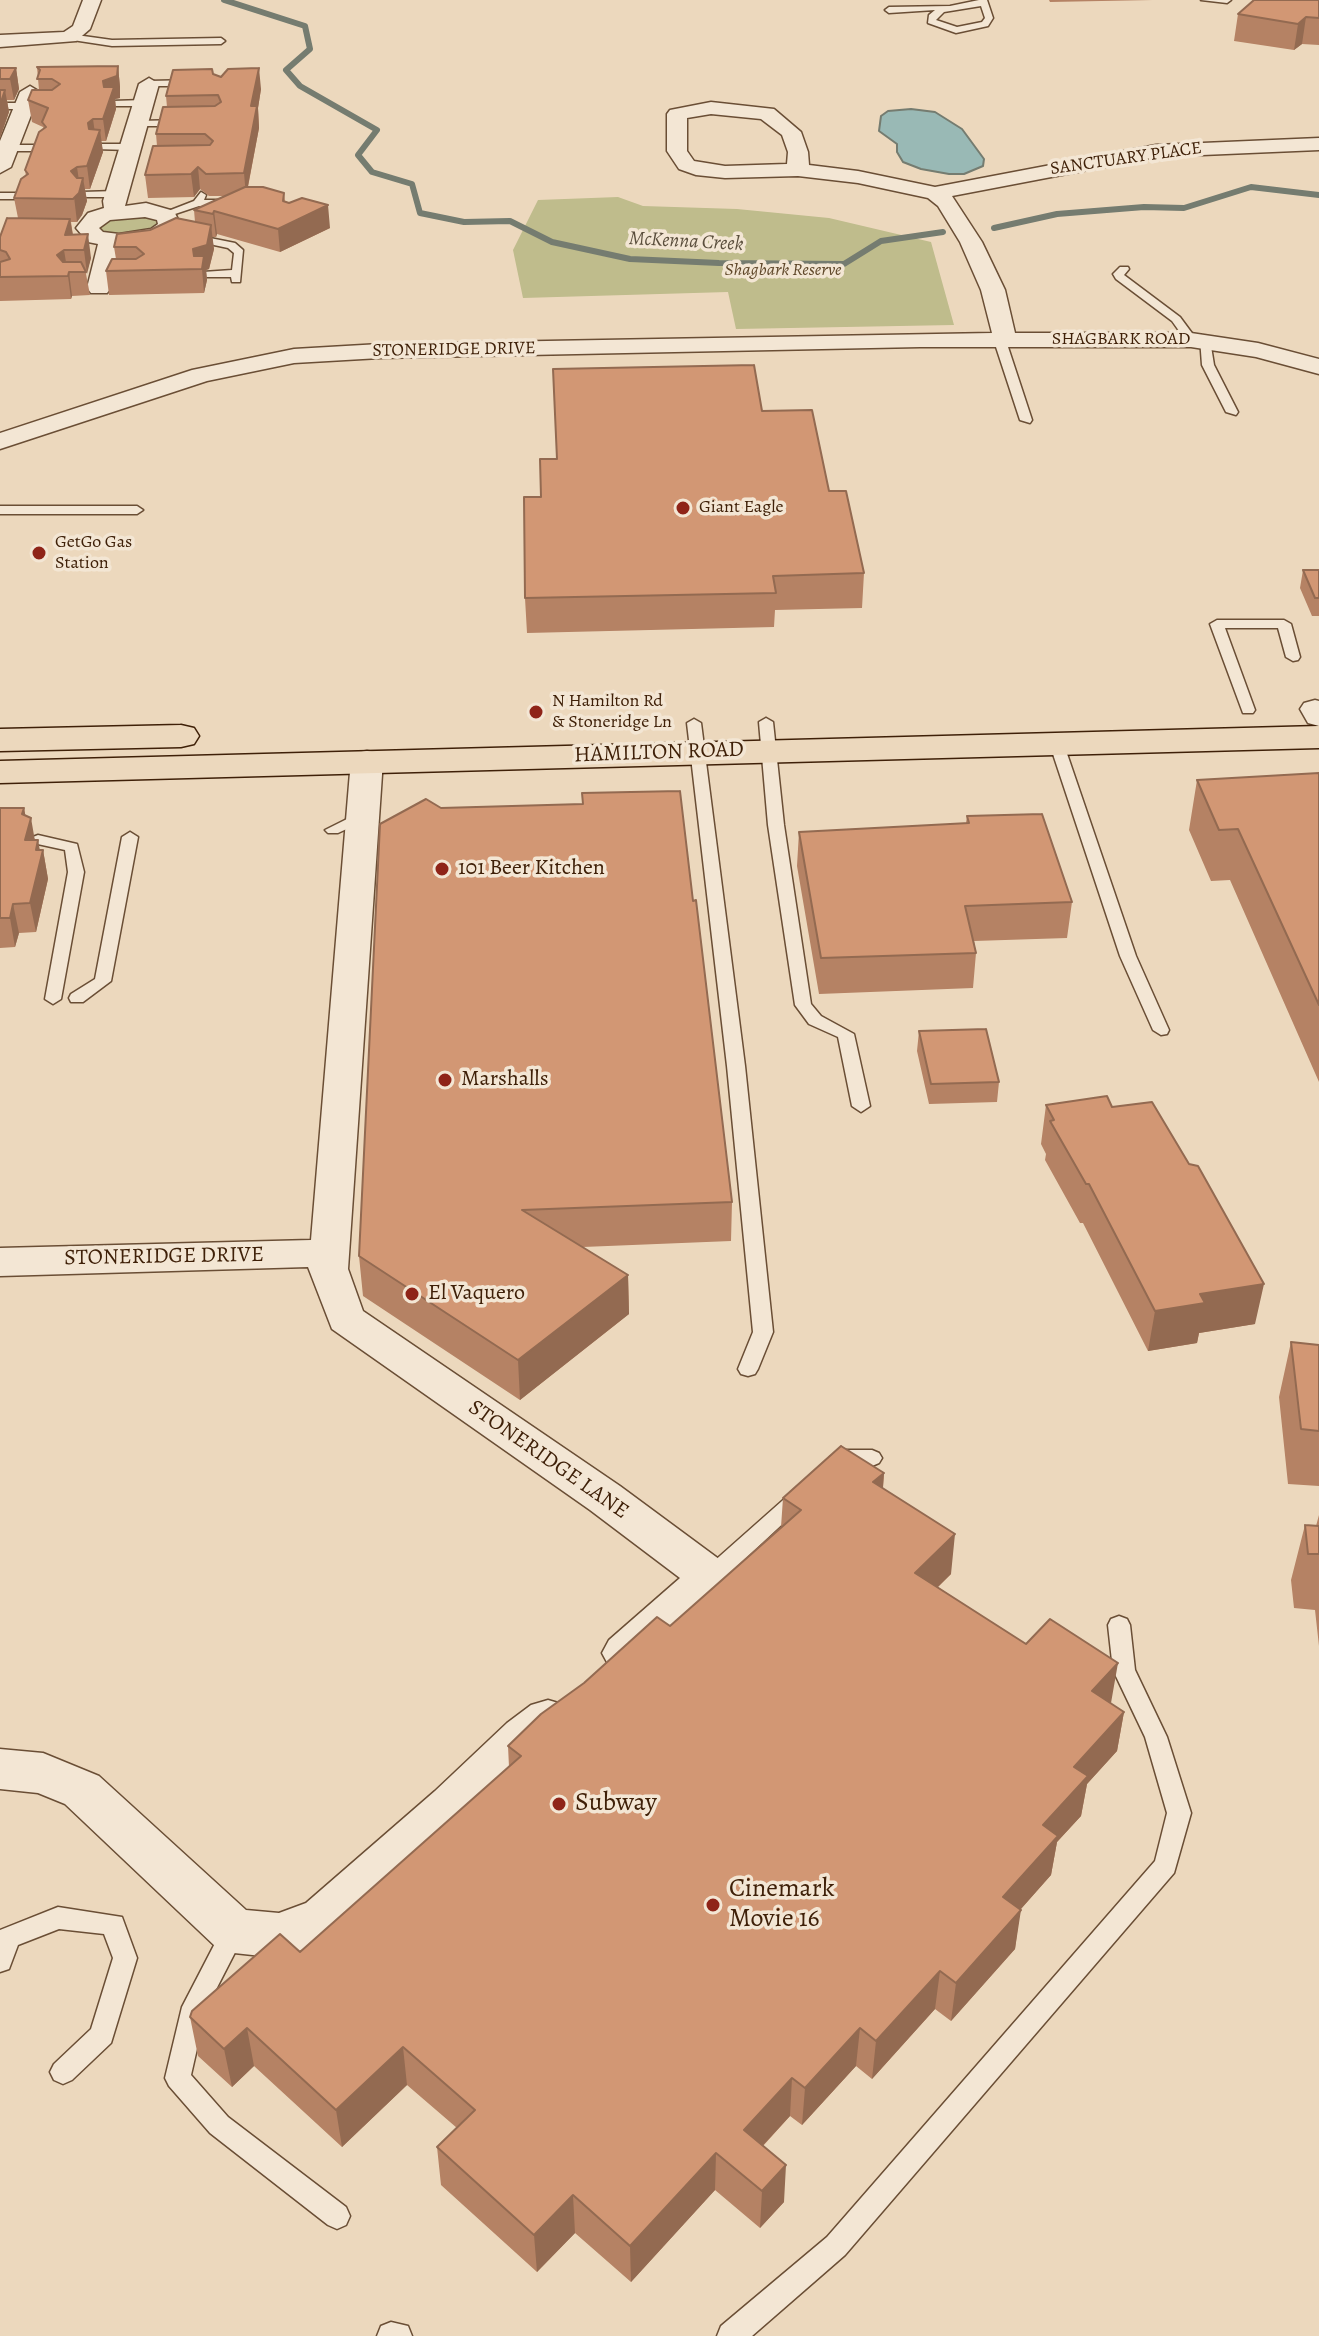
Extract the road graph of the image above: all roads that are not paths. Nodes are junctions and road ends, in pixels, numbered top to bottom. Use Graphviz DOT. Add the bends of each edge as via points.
graph roads {
  1 [pos="92,0"];
  2 [pos="1205,0"];
  3 [pos="1227,0"];
  4 [pos="983,1"];
  5 [pos="957,6"];
  6 [pos="889,10"];
  7 [pos="69,37"];
  8 [pos="0,41"];
  9 [pos="221,41"];
  10 [pos="209,83"];
  11 [pos="146,94"];
  12 [pos="27,99"];
  13 [pos="112,104"];
  14 [pos="0,106"];
  15 [pos="55,106"];
  16 [pos="201,123"];
  17 [pos="137,124"];
  18 [pos="1319,144"];
  19 [pos="97,147"];
  20 [pos="42,148"];
  21 [pos="3,155"];
  22 [pos="131,158"];
  23 [pos="798,170"];
  24 [pos="935,193"];
  25 [pos="82,195"];
  26 [pos="0,196"];
  27 [pos="24,196"];
  28 [pos="116,203"];
  29 [pos="245,203"];
  30 [pos="163,223"];
  31 [pos="58,233"];
  32 [pos="100,236"];
  33 [pos="247,241"];
  34 [pos="233,247"];
  35 [pos="1124,269"];
  36 [pos="203,275"];
  37 [pos="102,280"];
  38 [pos="1005,339"];
  39 [pos="920,340"];
  40 [pos="1197,340"];
  41 [pos="1319,367"];
  42 [pos="1232,412"];
  43 [pos="1026,420"];
  44 [pos="0,441"];
  45 [pos="0,510"];
  46 [pos="137,510"];
  47 [pos="1293,657"];
  48 [pos="1248,710"];
  49 [pos="1318,718"];
  50 [pos="767,736"];
  51 [pos="696,738"];
  52 [pos="0,740"];
  53 [pos="1056,742"];
  54 [pos="367,760"];
  55 [pos="0,772"];
  56 [pos="130,837"];
  57 [pos="38,840"];
  58 [pos="77,998"];
  59 [pos="53,999"];
  60 [pos="1161,1030"];
  61 [pos="861,1106"];
  62 [pos="329,1253"];
  63 [pos="0,1262"];
  64 [pos="748,1369"];
  65 [pos="872,1458"];
  66 [pos="711,1577"];
  67 [pos="1119,1625"];
  68 [pos="0,1769"];
  69 [pos="234,1931"];
  70 [pos="0,1961"];
  71 [pos="63,2072"];
  72 [pos="337,2216"];
  73 [pos="391,2336"];
  74 [pos="398,2336"];
  75 [pos="731,2336"];
  1 -- 7 [label="street" via="81,29"];
  2 -- 3 [label="lane"];
  4 -- 5 [label="lane"];
  4 -- 5 [label="lane" via="989,18 985,24 956,30 931,21 933,15"];
  5 -- 6 [label="lane"];
  7 -- 8 [label="street"];
  7 -- 9 [label="lane" via="112,43"];
  10 -- 11 [label="lane"];
  11 -- 13 [label="lane"];
  11 -- 17 [label="street"];
  12 -- 14 [label="lane"];
  12 -- 15 [label="lane"];
  12 -- 21 [label="street"];
  16 -- 17 [label="lane"];
  17 -- 22 [label="street"];
  18 -- 24 [label="street, SANCTUARY PLACE" via="1156,151"];
  19 -- 22 [label="lane"];
  20 -- 21 [label="lane"];
  22 -- 28 [label="street"];
  23 -- 23 [label="street, SANCTUARY PLACE" via="725,172 686,165 677,151 677,114 711,108 767,113 791,132"];
  23 -- 24 [label="street, SANCTUARY PLACE"];
  24 -- 38 [label="street" via="971,242 993,290"];
  25 -- 28 [label="lane"];
  26 -- 27 [label="lane"];
  28 -- 30 [label="street" via="146,210"];
  28 -- 32 [label="street" via="89,223"];
  29 -- 30 [label="lane" via="200,199"];
  30 -- 32 [label="street" via="145,239"];
  30 -- 34 [label="lane"];
  31 -- 32 [label="street"];
  32 -- 37 [label="street"];
  33 -- 34 [label="lane"];
  34 -- 36 [label="lane" via="239,252 236,277"];
  35 -- 40 [label="lane" via="1120,277"];
  38 -- 39 [label="street, SHAGBARK ROAD"];
  38 -- 40 [label="street, SHAGBARK ROAD"];
  38 -- 43 [label="lane" via="1002,347"];
  39 -- 44 [label="street, STONERIDGE DRIVE" via="294,356 201,375"];
  40 -- 41 [label="street, SHAGBARK ROAD"];
  40 -- 42 [label="lane"];
  45 -- 46 [label="lane"];
  47 -- 48 [label="lane" via="1284,624 1217,624"];
  48 -- 49 [label="main road, HAMILTON ROAD"];
  48 -- 50 [label="main road, HAMILTON ROAD"];
  49 -- 53 [label="main road, HAMILTON ROAD"];
  50 -- 51 [label="main road, HAMILTON ROAD"];
  50 -- 53 [label="main road, HAMILTON ROAD"];
  50 -- 61 [label="lane" via="803,1005 815,1020 846,1034"];
  51 -- 52 [label="main road, HAMILTON ROAD"];
  51 -- 54 [label="main road, HAMILTON ROAD"];
  51 -- 64 [label="lane" via="763,1332"];
  53 -- 60 [label="lane" via="1128,956"];
  54 -- 55 [label="main road, HAMILTON ROAD"];
  54 -- 62 [label="street, STONERIDGE LANE" via="348,823"];
  56 -- 58 [label="lane" via="103,981"];
  57 -- 59 [label="lane" via="72,847 76,872"];
  62 -- 63 [label="street, STONERIDGE DRIVE"];
  62 -- 66 [label="street, STONERIDGE LANE" via="328,1269 346,1319"];
  65 -- 66 [label="lane" via="842,1458"];
  66 -- 69 [label="street" via="324,1919 280,1936"];
  67 -- 75 [label="lane" via="1124,1670 1156,1737 1179,1813 1166,1866 836,2246"];
  68 -- 69 [label="street" via="43,1773 82,1790"];
  69 -- 72 [label="lane" via="194,2007 178,2078 219,2125"];
  70 -- 71 [label="lane" via="8,1938 58,1918 113,1924 125,1958 102,2035"];
  73 -- 74 [label="lane"];
}
